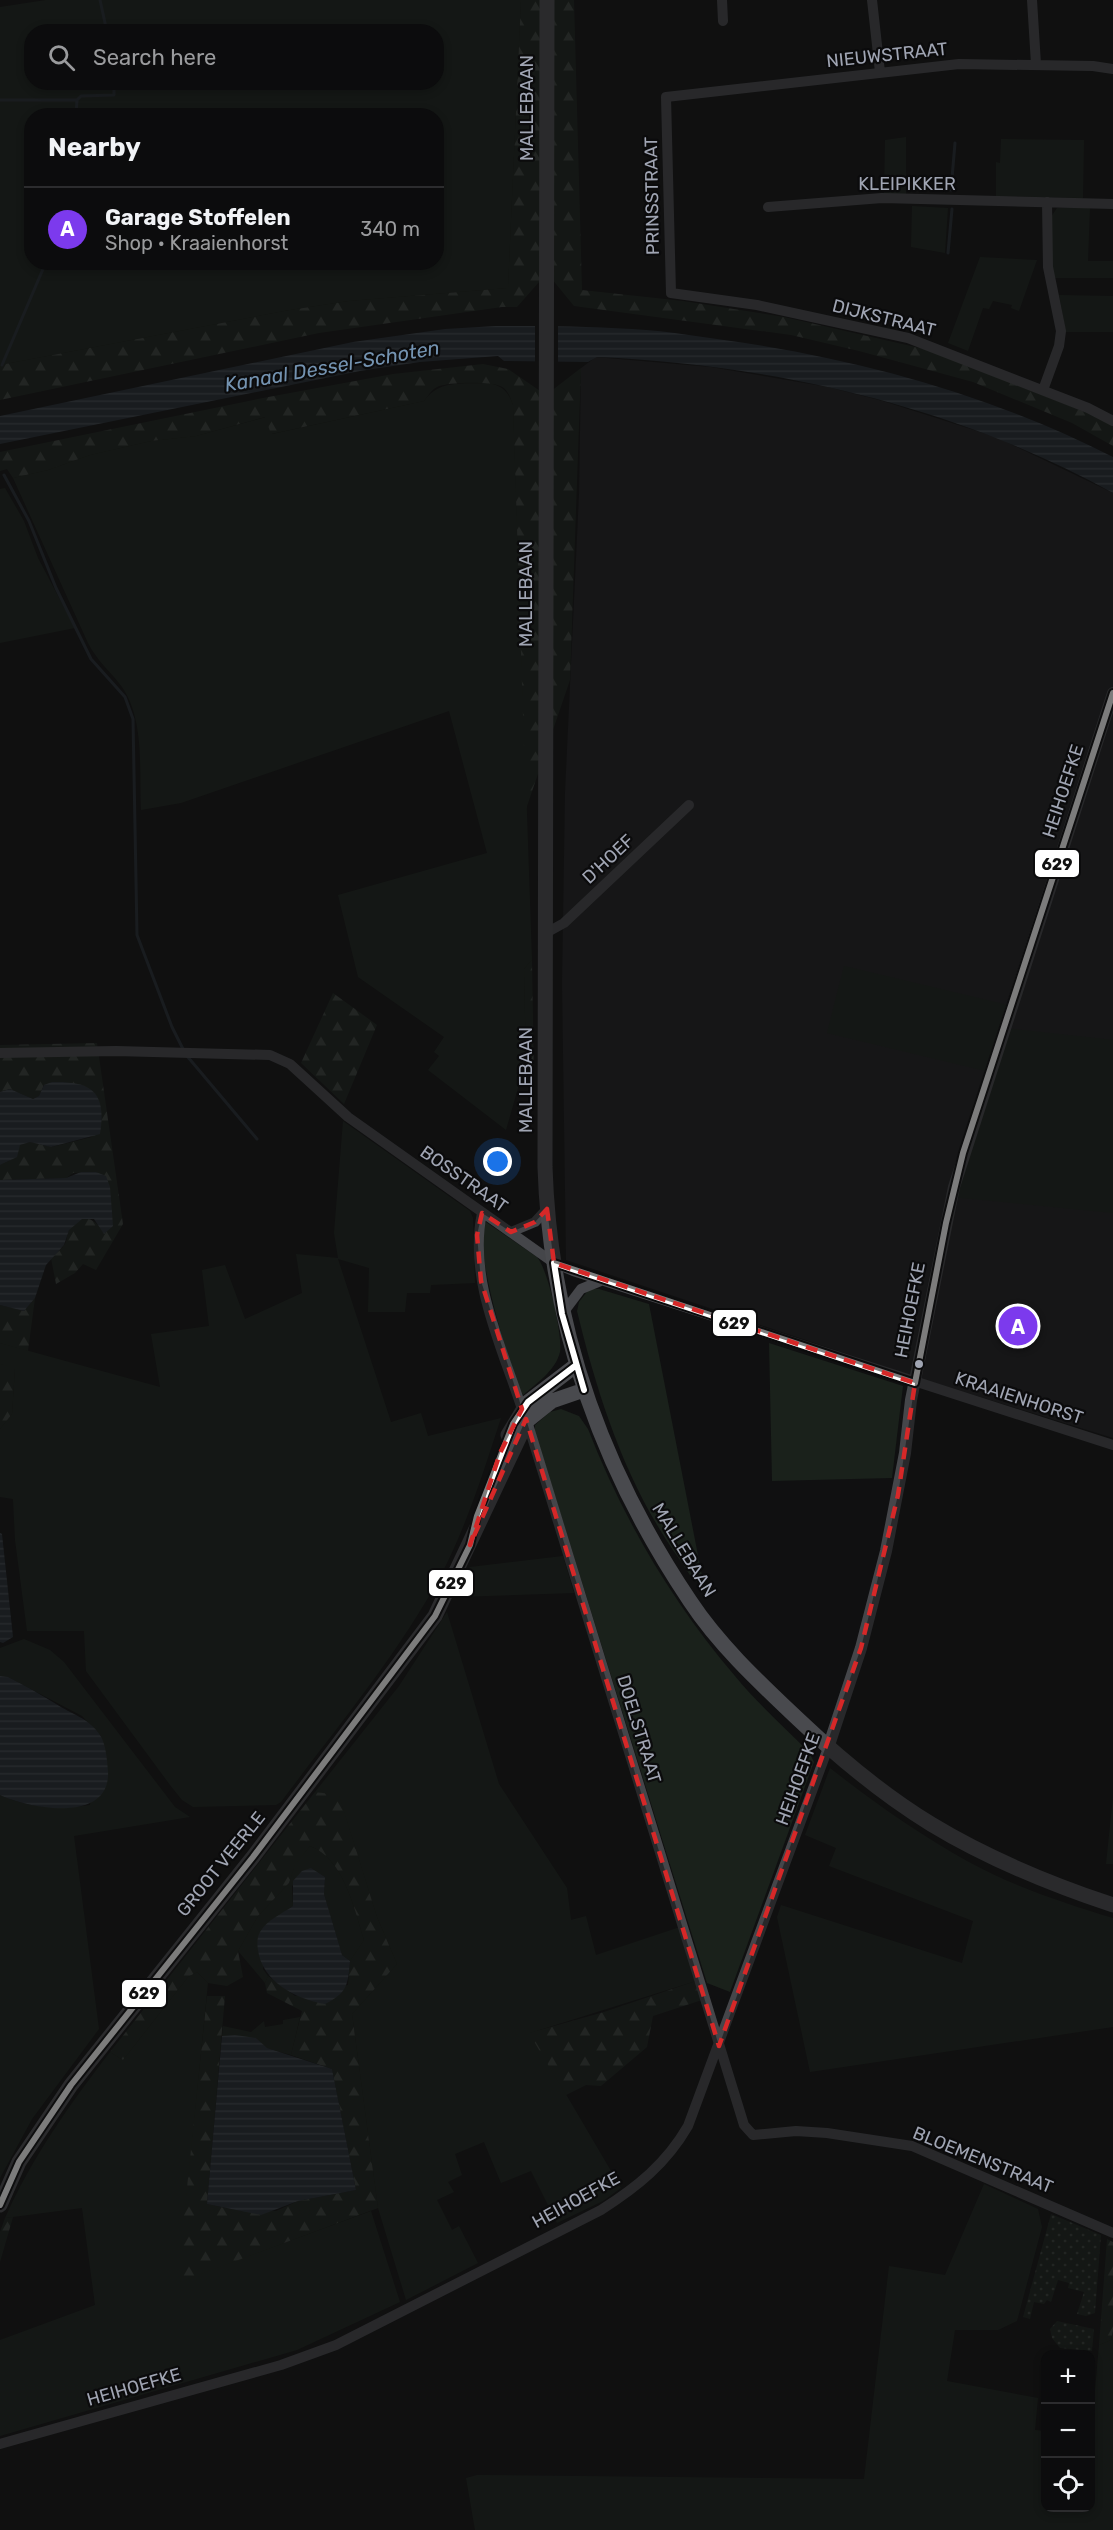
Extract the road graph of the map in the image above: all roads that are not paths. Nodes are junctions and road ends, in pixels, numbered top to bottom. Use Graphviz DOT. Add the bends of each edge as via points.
graph roads {
  1 [pos="547,0"];
  2 [pos="722,0"];
  3 [pos="872,0"];
  4 [pos="1032,0"];
  5 [pos="723,21"];
  6 [pos="1036,64"];
  7 [pos="1113,69"];
  8 [pos="880,72"];
  9 [pos="666,97"];
  10 [pos="1047,202"];
  11 [pos="1113,204"];
  12 [pos="768,207"];
  13 [pos="670,293"];
  14 [pos="1043,390"];
  15 [pos="1113,421"];
  16 [pos="1113,693"];
  17 [pos="1111,708"];
  18 [pos="689,805"];
  19 [pos="546,933"];
  20 [pos="0,1053"];
  21 [pos="547,1209"];
  22 [pos="482,1213"];
  23 [pos="511,1232"];
  24 [pos="554,1263"];
  25 [pos="603,1280"];
  26 [pos="562,1314"];
  27 [pos="575,1366"];
  28 [pos="915,1383"];
  29 [pos="584,1390"];
  30 [pos="524,1415"];
  31 [pos="1113,1445"];
  32 [pos="828,1748"];
  33 [pos="1113,1905"];
  34 [pos="719,2046"];
  35 [pos="0,2205"];
  36 [pos="1113,2232"];
  37 [pos="0,2444"];
  1 -- 19 [label="main road, MALLEBAAN"];
  2 -- 5 [label="street"];
  3 -- 8 [label="street"];
  4 -- 6 [label="street"];
  6 -- 7 [label="street, NIEUWSTRAAT"];
  6 -- 8 [label="street, NIEUWSTRAAT" via="960,64"];
  8 -- 9 [label="street, NIEUWSTRAAT"];
  9 -- 13 [label="street, PRINSSTRAAT"];
  10 -- 11 [label="street, KLEIPIKKER"];
  10 -- 12 [label="street, KLEIPIKKER" via="882,198"];
  10 -- 14 [label="street" via="1048,267 1061,331"];
  13 -- 14 [label="street, DIJKSTRAAT" via="757,305 908,338"];
  14 -- 15 [label="street, DIJKSTRAAT"];
  16 -- 17 [label="street, HEIHOEFKE"];
  17 -- 28 [label="street, HEIHOEFKE" via="963,1154"];
  18 -- 19 [label="street, D'HOEF" via="564,923"];
  19 -- 21 [label="main road, MALLEBAAN"];
  20 -- 22 [label="street, BOSSTRAAT" via="270,1055 290,1064 348,1118"];
  21 -- 23 [label="street" via="535,1222"];
  21 -- 24 [label="main road, MALLEBAAN"];
  22 -- 23 [label="street, BOSSTRAAT"];
  22 -- 30 [label="street, DOELSTRAAT" via="477,1235 481,1281"];
  23 -- 24 [label="street, BOSSTRAAT"];
  24 -- 25 [label="street, BOSSTRAAT"];
  24 -- 26 [label="main road, MALLEBAAN"];
  25 -- 26 [label="street" via="581,1289"];
  25 -- 28 [label="street, BOSSTRAAT"];
  26 -- 27 [label="main road, MALLEBAAN"];
  27 -- 29 [label="main road, MALLEBAAN"];
  27 -- 30 [label="main road, GROOT VEERLE" via="548,1385"];
  28 -- 31 [label="street, KRAAIENHORST"];
  28 -- 32 [label="street, HEIHOEFKE" via="886,1551 861,1648"];
  29 -- 30 [label="main road, GROOT VEERLE"];
  29 -- 32 [label="main road, MALLEBAAN" via="620,1478 650,1537 691,1603 756,1680"];
  30 -- 34 [label="street, DOELSTRAAT"];
  30 -- 35 [label="main road, GROOT VEERLE" via="470,1545 435,1616 253,1857 71,2085 19,2162"];
  32 -- 33 [label="main road, MALLEBAAN" via="903,1805 966,1844"];
  32 -- 34 [label="street, HEIHOEFKE"];
  34 -- 36 [label="street, BLOEMENSTRAAT" via="744,2125 753,2135 827,2133 912,2146"];
  34 -- 37 [label="street, HEIHOEFKE" via="688,2126 674,2149 639,2185 601,2210 336,2345 281,2365"];
}
